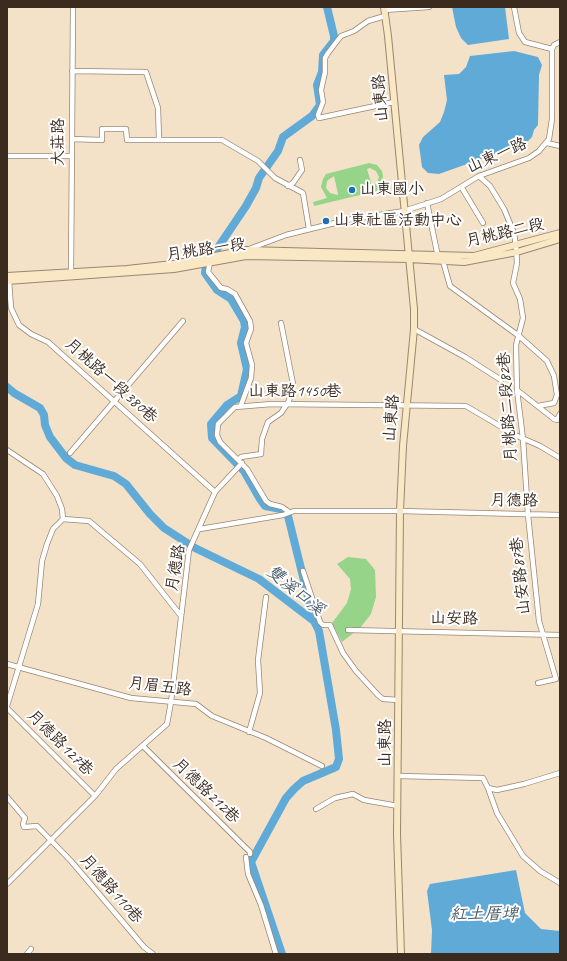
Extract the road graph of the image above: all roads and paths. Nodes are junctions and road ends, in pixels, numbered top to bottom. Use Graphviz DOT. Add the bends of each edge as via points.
graph roads {
  1 [pos="73,7"];
  2 [pos="514,7"];
  3 [pos="429,8"];
  4 [pos="384,11"];
  5 [pos="560,42"];
  6 [pos="552,49"];
  7 [pos="72,71"];
  8 [pos="394,102"];
  9 [pos="72,139"];
  10 [pos="159,139"];
  11 [pos="547,143"];
  12 [pos="560,146"];
  13 [pos="7,156"];
  14 [pos="72,156"];
  15 [pos="300,160"];
  16 [pos="479,176"];
  17 [pos="288,186"];
  18 [pos="462,188"];
  19 [pos="427,204"];
  20 [pos="404,211"];
  21 [pos="483,224"];
  22 [pos="309,229"];
  23 [pos="560,233"];
  24 [pos="560,239"];
  25 [pos="516,249"];
  26 [pos="246,253"];
  27 [pos="409,256"];
  28 [pos="440,259"];
  29 [pos="210,262"];
  30 [pos="127,271"];
  31 [pos="71,274"];
  32 [pos="8,279"];
  33 [pos="9,309"];
  34 [pos="184,321"];
  35 [pos="281,323"];
  36 [pos="414,330"];
  37 [pos="519,336"];
  38 [pos="501,380"];
  39 [pos="517,390"];
  40 [pos="114,400"];
  41 [pos="241,405"];
  42 [pos="406,405"];
  43 [pos="287,406"];
  44 [pos="538,406"];
  45 [pos="560,414"];
  46 [pos="523,439"];
  47 [pos="7,450"];
  48 [pos="70,453"];
  49 [pos="560,458"];
  50 [pos="238,459"];
  51 [pos="242,463"];
  52 [pos="215,492"];
  53 [pos="400,511"];
  54 [pos="289,512"];
  55 [pos="528,514"];
  56 [pos="560,515"];
  57 [pos="63,519"];
  58 [pos="200,529"];
  59 [pos="303,571"];
  60 [pos="266,597"];
  61 [pos="181,616"];
  62 [pos="348,630"];
  63 [pos="399,631"];
  64 [pos="544,634"];
  65 [pos="560,634"];
  66 [pos="7,664"];
  67 [pos="19,667"];
  68 [pos="538,683"];
  69 [pos="399,700"];
  70 [pos="172,702"];
  71 [pos="7,707"];
  72 [pos="249,732"];
  73 [pos="143,746"];
  74 [pos="322,766"];
  75 [pos="560,773"];
  76 [pos="398,776"];
  77 [pos="488,788"];
  78 [pos="95,796"];
  79 [pos="7,798"];
  80 [pos="398,806"];
  81 [pos="316,809"];
  82 [pos="50,840"];
  83 [pos="560,883"];
  84 [pos="7,884"];
  85 [pos="31,950"];
  86 [pos="26,954"];
  87 [pos="153,954"];
  88 [pos="276,954"];
  89 [pos="401,954"];
  1 -- 7 [label="street, 大莊路"];
  2 -- 6 [label="street" via="519,33 525,42"];
  3 -- 4 [label="street"];
  4 -- 8 [label="street, 山東路"];
  4 -- 8 [label="street" via="354,31 341,36 328,53 325,58 321,90 324,102 318,115 320,118"];
  5 -- 6 [label="street"];
  6 -- 11 [label="street, 山東一路" via="552,119"];
  7 -- 9 [label="street, 大莊路"];
  7 -- 10 [label="street" via="146,72 158,108"];
  8 -- 20 [label="street, 山東路"];
  9 -- 10 [label="street" via="102,140 102,129 126,129 127,140"];
  9 -- 14 [label="street, 大莊路"];
  10 -- 17 [label="street" via="222,140 258,161 274,178"];
  11 -- 12 [label="street"];
  11 -- 16 [label="street, 山東一路" via="529,158"];
  13 -- 14 [label="street"];
  14 -- 31 [label="street, 大莊路"];
  15 -- 17 [label="street" via="302,170"];
  16 -- 18 [label="street, 山東一路"];
  16 -- 25 [label="street" via="490,186 504,209 514,233"];
  17 -- 22 [label="street" via="303,193"];
  18 -- 19 [label="street, 山東一路"];
  18 -- 21 [label="street"];
  19 -- 20 [label="street, 山東一路"];
  19 -- 28 [label="street"];
  20 -- 22 [label="street, 山東一路"];
  20 -- 27 [label="street, 山東路"];
  22 -- 26 [label="street, 山東一路" via="286,235"];
  23 -- 25 [label="street, 月桃路二段"];
  24 -- 25 [label="street, 月桃路二段"];
  25 -- 28 [label="street, 月桃路二段" via="470,261"];
  25 -- 37 [label="street, 月桃路二段82巷" via="513,283 523,311"];
  26 -- 27 [label="street, 月桃路一段"];
  26 -- 29 [label="street, 月桃路一段"];
  26 -- 30 [label="street, 月桃路一段"];
  27 -- 28 [label="street, 月桃路二段"];
  27 -- 36 [label="street, 山東路"];
  28 -- 37 [label="street" via="450,286"];
  29 -- 30 [label="street, 月桃路一段" via="174,269"];
  29 -- 41 [label="street" via="208,272 221,288 235,294 250,321 251,329 246,343 252,365 251,378"];
  30 -- 31 [label="street, 月桃路一段"];
  31 -- 32 [label="street, 月桃路一段"];
  32 -- 33 [label="street, 月桃路一段380巷"];
  33 -- 40 [label="street, 月桃路一段380巷" via="19,324 31,334 48,342"];
  34 -- 40 [label="street"];
  35 -- 43 [label="street" via="293,384"];
  36 -- 38 [label="street" via="465,357"];
  36 -- 42 [label="street, 山東路"];
  37 -- 39 [label="street, 月桃路二段82巷" via="516,345"];
  37 -- 44 [label="street" via="547,361 554,376 557,394 554,403"];
  39 -- 44 [label="street"];
  39 -- 46 [label="street, 月桃路二段82巷"];
  40 -- 48 [label="street"];
  40 -- 52 [label="street, 月桃路一段380巷"];
  41 -- 43 [label="street, 山東路1450巷"];
  41 -- 50 [label="street, 山東路1450巷" via="229,411 216,429 220,442"];
  42 -- 43 [label="street, 山東路1450巷"];
  42 -- 46 [label="street, 山東路1450巷" via="466,406"];
  42 -- 53 [label="street, 山東路"];
  43 -- 50 [label="street" via="268,422 262,438 261,454"];
  44 -- 45 [label="street" via="554,419 557,420"];
  46 -- 49 [label="street, 山東路1450巷"];
  46 -- 55 [label="street, 月桃路二段82巷"];
  47 -- 57 [label="street" via="43,474 58,496"];
  50 -- 51 [label="street, 山東路1450巷"];
  51 -- 52 [label="street"];
  51 -- 54 [label="street, 山東路1450巷" via="266,501 282,506"];
  52 -- 58 [label="street"];
  53 -- 54 [label="street, 月德路"];
  53 -- 55 [label="street, 月德路"];
  53 -- 63 [label="street, 山東路"];
  54 -- 58 [label="street, 月德路"];
  55 -- 56 [label="street, 月德路"];
  55 -- 64 [label="street, 山安路87巷" via="540,621"];
  57 -- 61 [label="street" via="83,520 95,527 140,564"];
  57 -- 67 [label="street" via="53,529 47,544 42,561 38,604"];
  58 -- 61 [label="street, 月德路" via="197,530 189,550"];
  59 -- 69 [label="street" via="320,622 323,625 330,624 343,653 356,671 378,696"];
  60 -- 72 [label="street" via="258,660 260,693"];
  61 -- 70 [label="street, 月德路"];
  62 -- 63 [label="street, 山安路"];
  63 -- 64 [label="street, 山安路"];
  63 -- 69 [label="street, 山東路"];
  64 -- 65 [label="street, 山安路"];
  64 -- 68 [label="street, 山安路87巷" via="556,679"];
  66 -- 67 [label="street, 月眉五路"];
  67 -- 70 [label="street, 月眉五路" via="131,698"];
  67 -- 71 [label="street"];
  69 -- 76 [label="street, 山東路"];
  70 -- 72 [label="street, 月眉五路" via="196,704 212,716"];
  70 -- 73 [label="street, 月德路" via="167,724"];
  71 -- 78 [label="street, 月德路127巷"];
  72 -- 74 [label="street, 月眉五路"];
  73 -- 78 [label="street, 月德路" via="110,776"];
  73 -- 88 [label="street, 月德路212巷" via="250,852 248,874"];
  75 -- 77 [label="street" via="504,789"];
  76 -- 77 [label="street" via="483,778"];
  76 -- 80 [label="street, 山東路"];
  77 -- 83 [label="street" via="497,813 523,856 540,871"];
  78 -- 82 [label="street, 月德路"];
  79 -- 82 [label="street, 月德路110巷" via="25,818 24,827 37,826"];
  80 -- 81 [label="street" via="364,800 353,794 335,798"];
  80 -- 89 [label="street, 山東路"];
  82 -- 84 [label="street, 月德路"];
  82 -- 87 [label="street, 月德路110巷"];
  85 -- 86 [label="street"];
}
